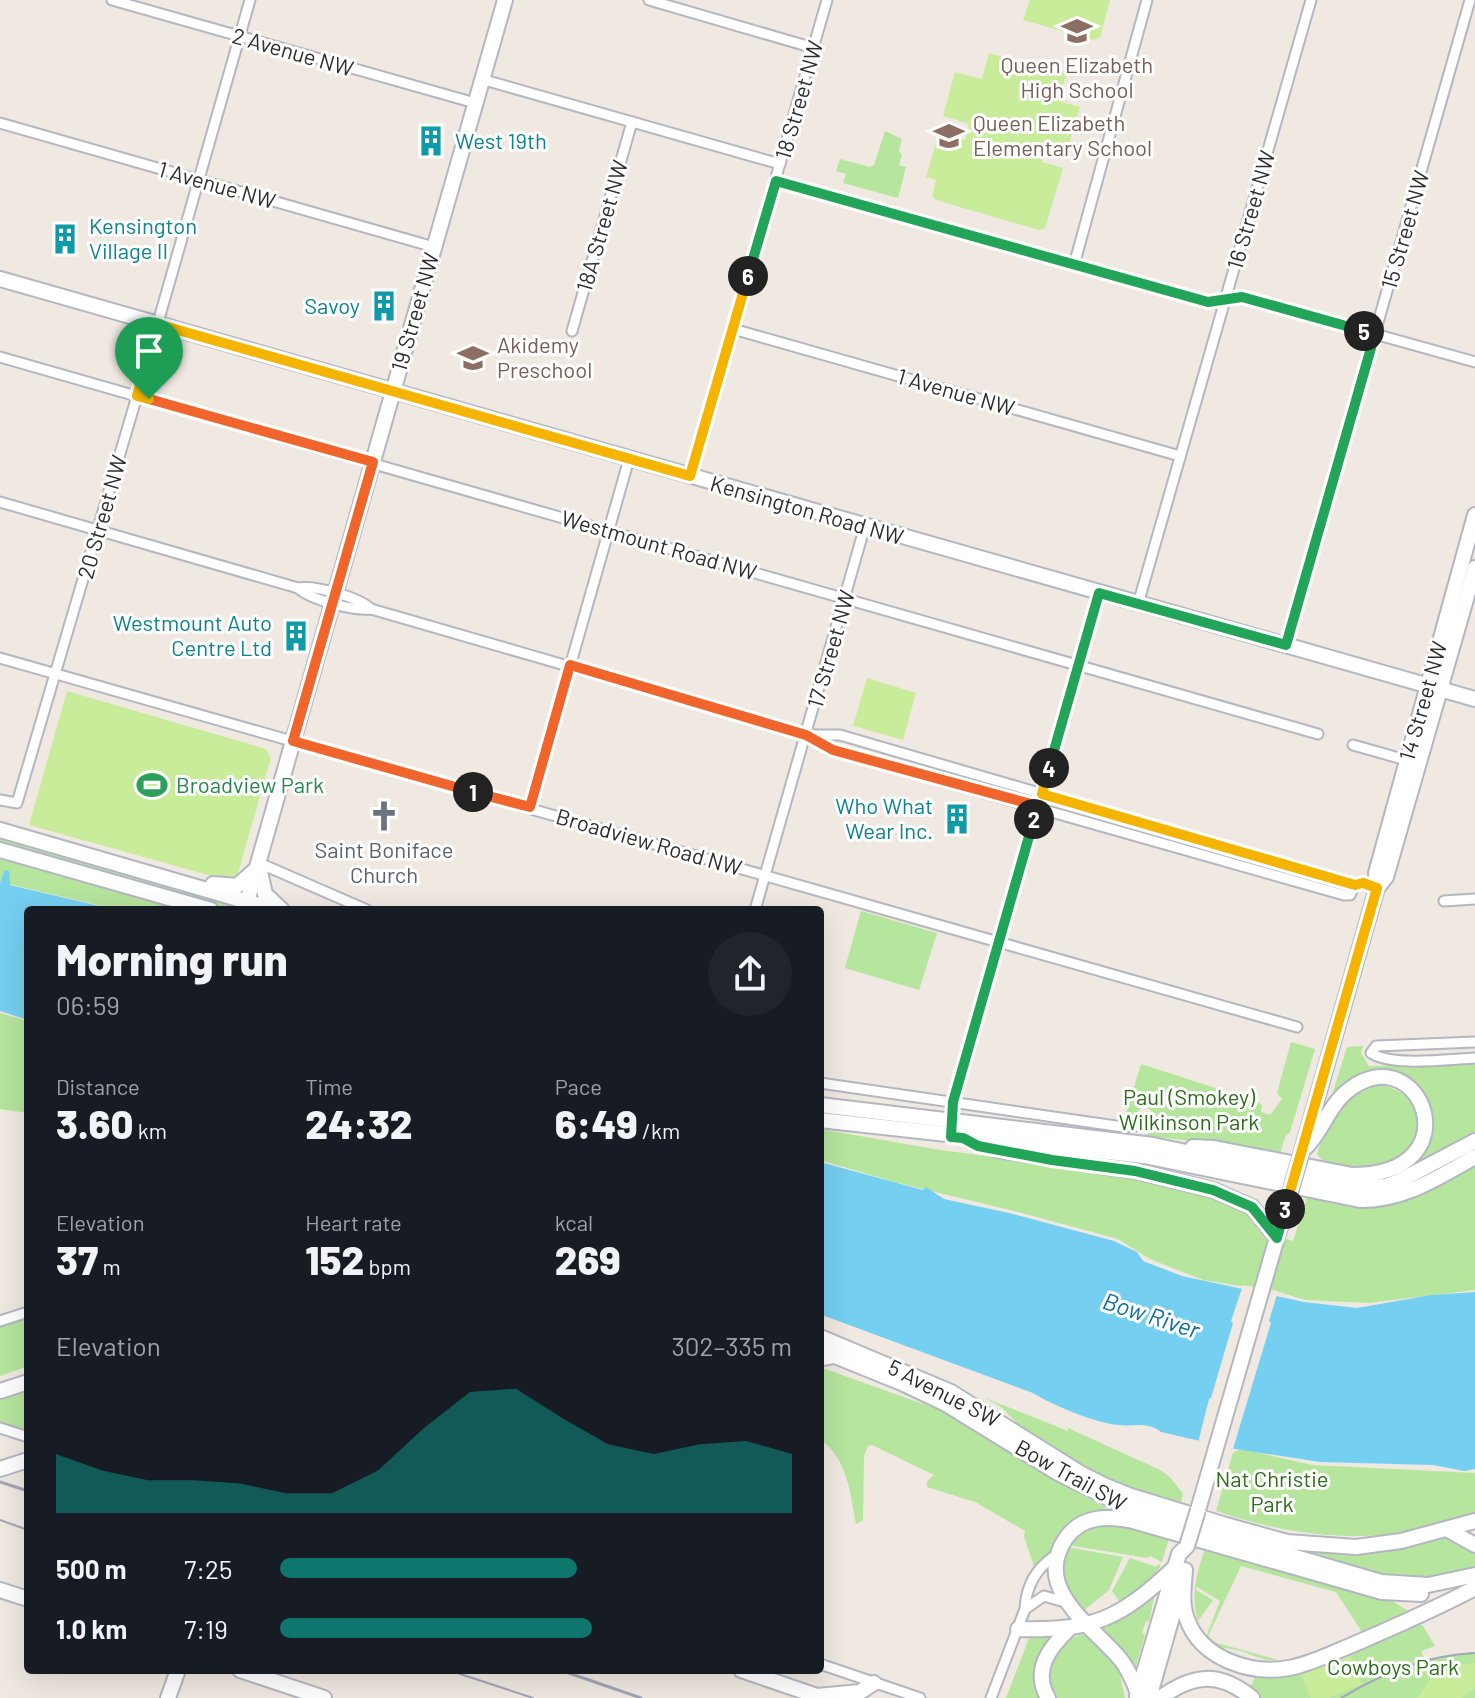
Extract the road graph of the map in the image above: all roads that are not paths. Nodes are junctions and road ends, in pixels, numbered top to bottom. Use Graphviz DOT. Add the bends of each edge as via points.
graph roads {
  1 [pos="112,0"];
  2 [pos="250,0"];
  3 [pos="505,0"];
  4 [pos="649,0"];
  5 [pos="827,0"];
  6 [pos="1147,0"];
  7 [pos="1311,0"];
  8 [pos="1470,0"];
  9 [pos="240,37"];
  10 [pos="814,48"];
  11 [pos="481,79"];
  12 [pos="475,103"];
  13 [pos="632,122"];
  14 [pos="0,123"];
  15 [pos="780,164"];
  16 [pos="199,181"];
  17 [pos="776,181"];
  18 [pos="434,247"];
  19 [pos="1074,265"];
  20 [pos="0,279"];
  21 [pos="1225,299"];
  22 [pos="157,324"];
  23 [pos="733,329"];
  24 [pos="572,331"];
  25 [pos="1375,334"];
  26 [pos="0,357"];
  27 [pos="1475,362"];
  28 [pos="393,391"];
  29 [pos="137,396"];
  30 [pos="1180,456"];
  31 [pos="629,459"];
  32 [pos="373,462"];
  33 [pos="690,476"];
  34 [pos="0,502"];
  35 [pos="1475,515"];
  36 [pos="865,526"];
  37 [pos="99,530"];
  38 [pos="608,530"];
  39 [pos="1475,568"];
  40 [pos="1099,593"];
  41 [pos="334,598"];
  42 [pos="845,598"];
  43 [pos="1138,604"];
  44 [pos="1469,612"];
  45 [pos="1286,645"];
  46 [pos="0,658"];
  47 [pos="570,665"];
  48 [pos="1079,665"];
  49 [pos="56,673"];
  50 [pos="1434,687"];
  51 [pos="1475,699"];
  52 [pos="1318,734"];
  53 [pos="806,735"];
  54 [pos="293,741"];
  55 [pos="1353,745"];
  56 [pos="1406,760"];
  57 [pos="1042,794"];
  58 [pos="0,800"];
  59 [pos="1038,806"];
  60 [pos="530,807"];
  61 [pos="0,830"];
  62 [pos="0,850"];
  63 [pos="256,867"];
  64 [pos="766,875"];
  65 [pos="1355,885"];
  66 [pos="1377,888"];
  67 [pos="1475,899"];
  68 [pos="1444,901"];
  69 [pos="197,906"];
  70 [pos="249,906"];
  71 [pos="278,906"];
  72 [pos="357,906"];
  73 [pos="756,906"];
  74 [pos="999,942"];
  75 [pos="1297,1027"];
  76 [pos="1475,1042"];
  77 [pos="1475,1058"];
  78 [pos="824,1084"];
  79 [pos="953,1102"];
  80 [pos="824,1106"];
  81 [pos="824,1120"];
  82 [pos="1146,1121"];
  83 [pos="955,1132"];
  84 [pos="1475,1141"];
  85 [pos="1153,1145"];
  86 [pos="1302,1151"];
  87 [pos="1475,1157"];
  88 [pos="1277,1238"];
  89 [pos="24,1313"];
  90 [pos="0,1321"];
  91 [pos="824,1339"];
  92 [pos="824,1351"];
  93 [pos="840,1357"];
  94 [pos="824,1360"];
  95 [pos="24,1383"];
  96 [pos="0,1391"];
  97 [pos="0,1428"];
  98 [pos="24,1436"];
  99 [pos="24,1461"];
  100 [pos="0,1469"];
  101 [pos="1475,1521"];
  102 [pos="1448,1530"];
  103 [pos="1475,1545"];
  104 [pos="1056,1555"];
  105 [pos="1180,1568"];
  106 [pos="1475,1578"];
  107 [pos="1475,1588"];
  108 [pos="0,1590"];
  109 [pos="1400,1595"];
  110 [pos="24,1598"];
  111 [pos="1068,1603"];
  112 [pos="1025,1609"];
  113 [pos="1418,1617"];
  114 [pos="1084,1625"];
  115 [pos="1018,1629"];
  116 [pos="1069,1629"];
  117 [pos="824,1665"];
  118 [pos="177,1674"];
  119 [pos="252,1674"];
  120 [pos="761,1674"];
  121 [pos="874,1683"];
  122 [pos="1141,1696"];
  123 [pos="820,1697"];
  124 [pos="168,1698"];
  125 [pos="324,1698"];
  126 [pos="920,1698"];
  127 [pos="991,1698"];
  128 [pos="1048,1698"];
  129 [pos="1160,1698"];
  130 [pos="1252,1698"];
  1 -- 9 [label="street, 2 Avenue NW"];
  2 -- 9 [label="street, 20 Street NW"];
  3 -- 11 [label="main road, 19 Street NW"];
  4 -- 10 [label="street"];
  5 -- 10 [label="street, 18 Street NW"];
  6 -- 19 [label="street"];
  7 -- 21 [label="street, 16 Street NW"];
  8 -- 25 [label="street, 15 Street NW"];
  9 -- 12 [label="street, 2 Avenue NW"];
  9 -- 16 [label="street, 20 Street NW"];
  10 -- 15 [label="street, 18 Street NW"];
  11 -- 12 [label="main road, 19 Street NW"];
  11 -- 13 [label="street"];
  12 -- 18 [label="main road, 19 Street NW"];
  13 -- 15 [label="street"];
  13 -- 24 [label="street, 18A Street NW"];
  14 -- 16 [label="street, 1 Avenue NW"];
  15 -- 17 [label="street, 18 Street NW"];
  16 -- 18 [label="street, 1 Avenue NW"];
  16 -- 22 [label="street, 20 Street NW"];
  17 -- 19 [label="street"];
  17 -- 23 [label="street, 18 Street NW"];
  18 -- 28 [label="main road, 19 Street NW"];
  19 -- 21 [label="street" via="1208,302"];
  20 -- 22 [label="main road, Kensington Road NW"];
  21 -- 25 [label="street" via="1242,297"];
  21 -- 30 [label="street, 16 Street NW"];
  22 -- 28 [label="main road, Kensington Road NW"];
  22 -- 29 [label="street, 20 Street NW"];
  23 -- 30 [label="street, 1 Avenue NW"];
  23 -- 33 [label="street, 18 Street NW"];
  25 -- 27 [label="street"];
  25 -- 45 [label="street, 15 Street NW"];
  26 -- 29 [label="street, Westmount Road NW"];
  28 -- 31 [label="main road, Kensington Road NW"];
  28 -- 32 [label="main road, 19 Street NW"];
  29 -- 32 [label="street, Westmount Road NW"];
  29 -- 37 [label="street, 20 Street NW"];
  30 -- 43 [label="street, 16 Street NW"];
  31 -- 33 [label="main road, Kensington Road NW"];
  31 -- 38 [label="street"];
  32 -- 38 [label="street, Westmount Road NW"];
  32 -- 41 [label="main road, 19 Street NW"];
  33 -- 36 [label="main road, Kensington Road NW"];
  34 -- 37 [label="street"];
  35 -- 50 [label="main road, 14 Street NW"];
  36 -- 40 [label="main road, Kensington Road NW"];
  36 -- 42 [label="street, 17 Street NW"];
  37 -- 41 [label="street" via="298,588 305,595"];
  37 -- 49 [label="street, 20 Street NW"];
  38 -- 42 [label="street, Westmount Road NW"];
  38 -- 47 [label="street"];
  39 -- 44 [label="main road, 14 Street NW"];
  40 -- 43 [label="main road, Kensington Road NW"];
  40 -- 48 [label="street"];
  41 -- 47 [label="street" via="360,610"];
  41 -- 54 [label="main road, 19 Street NW"];
  42 -- 48 [label="street, Westmount Road NW"];
  42 -- 53 [label="street, 17 Street NW"];
  43 -- 45 [label="main road, Kensington Road NW"];
  44 -- 50 [label="main road, 14 Street NW"];
  45 -- 50 [label="main road, Kensington Road NW"];
  46 -- 49 [label="street, Broadview Road NW"];
  47 -- 53 [label="street"];
  47 -- 60 [label="street"];
  48 -- 52 [label="street, Westmount Road NW"];
  48 -- 57 [label="street"];
  49 -- 54 [label="street, Broadview Road NW"];
  49 -- 58 [label="street, 20 Street NW" via="17,803"];
  50 -- 51 [label="main road, Kensington Road NW"];
  50 -- 56 [label="main road, 14 Street NW"];
  50 -- 66 [label="main road, 14 Street NW" via="1386,877"];
  53 -- 57 [label="street" via="840,735"];
  53 -- 59 [label="street" via="833,750"];
  53 -- 64 [label="street, 17 Street NW"];
  54 -- 60 [label="street, Broadview Road NW"];
  54 -- 63 [label="main road, 19 Street NW"];
  55 -- 56 [label="street"];
  56 -- 66 [label="main road, 14 Street NW" via="1376,873"];
  57 -- 59 [label="street"];
  57 -- 65 [label="street"];
  59 -- 65 [label="street" via="1344,895 1350,895"];
  59 -- 74 [label="street"];
  60 -- 64 [label="street, Broadview Road NW"];
  61 -- 63 [label="main road" via="61,840 222,886 237,886"];
  61 -- 70 [label="main road"];
  62 -- 69 [label="main road"];
  63 -- 70 [label="main road, 19 Street NW"];
  63 -- 71 [label="main road" via="265,894"];
  63 -- 72 [label="street"];
  64 -- 73 [label="street, 17 Street NW"];
  64 -- 74 [label="street, Broadview Road NW"];
  65 -- 66 [label="street"];
  66 -- 86 [label="main road, 14 Street NW"];
  67 -- 68 [label="street"];
  74 -- 75 [label="street, Broadview Road NW"];
  74 -- 79 [label="street"];
  76 -- 77 [label="street" via="1376,1046 1371,1053 1384,1059"];
  78 -- 79 [label="street"];
  79 -- 82 [label="street" via="1123,1127"];
  79 -- 83 [label="street"];
  80 -- 83 [label="main road"];
  81 -- 83 [label="main road"];
  83 -- 85 [label="main road"];
  83 -- 87 [label="main road" via="1180,1162 1360,1200 1386,1200 1411,1191"];
  83 -- 88 [label="main road" via="978,1146 1146,1173 1213,1190 1252,1207"];
  84 -- 85 [label="main road" via="1399,1181 1356,1188"];
  85 -- 86 [label="main road" via="1214,1148 1371,1175 1397,1168 1415,1152 1425,1132 1424,1111 1407,1085 1369,1078 1339,1099"];
  86 -- 88 [label="main road, 14 Street NW, bridge"];
  88 -- 105 [label="main road, 14 Street NW, bridge" via="1187,1546 1179,1554"];
  89 -- 90 [label="street"];
  91 -- 102 [label="main road, 5 Avenue SW" via="951,1392 1080,1473 1131,1496 1287,1542 1324,1546 1356,1547"];
  92 -- 93 [label="main road, Bow Trail SW"];
  93 -- 94 [label="street"];
  93 -- 106 [label="main road, Bow Trail SW" via="946,1404 1058,1473 1128,1508 1381,1582 1428,1585"];
  95 -- 96 [label="main road"];
  97 -- 98 [label="street"];
  99 -- 100 [label="main road"];
  101 -- 102 [label="main road, 5 Avenue SW"];
  102 -- 103 [label="main road"];
  104 -- 109 [label="main road" via="1069,1533 1087,1521 1117,1517"];
  104 -- 111 [label="main road" via="1059,1584"];
  104 -- 112 [label="street" via="1035,1573"];
  105 -- 113 [label="main road" via="1187,1619 1201,1642 1242,1666 1265,1670 1307,1664"];
  105 -- 114 [label="main road" via="1132,1606"];
  105 -- 122 [label="main road"];
  106 -- 109 [label="main road" via="1435,1593"];
  107 -- 113 [label="main road"];
  108 -- 110 [label="main road"];
  109 -- 113 [label="main road"];
  111 -- 112 [label="street" via="1044,1596"];
  111 -- 114 [label="main road"];
  112 -- 115 [label="street"];
  114 -- 116 [label="main road"];
  114 -- 122 [label="main road" via="1120,1659"];
  115 -- 116 [label="main road"];
  115 -- 127 [label="street"];
  116 -- 128 [label="main road" via="1045,1657 1041,1673"];
  117 -- 121 [label="street"];
  118 -- 124 [label="main road"];
  119 -- 125 [label="main road"];
  120 -- 123 [label="main road"];
  121 -- 123 [label="main road" via="860,1692"];
  121 -- 126 [label="street"];
  129 -- 130 [label="main road" via="1180,1684 1205,1678 1238,1686"];
}
